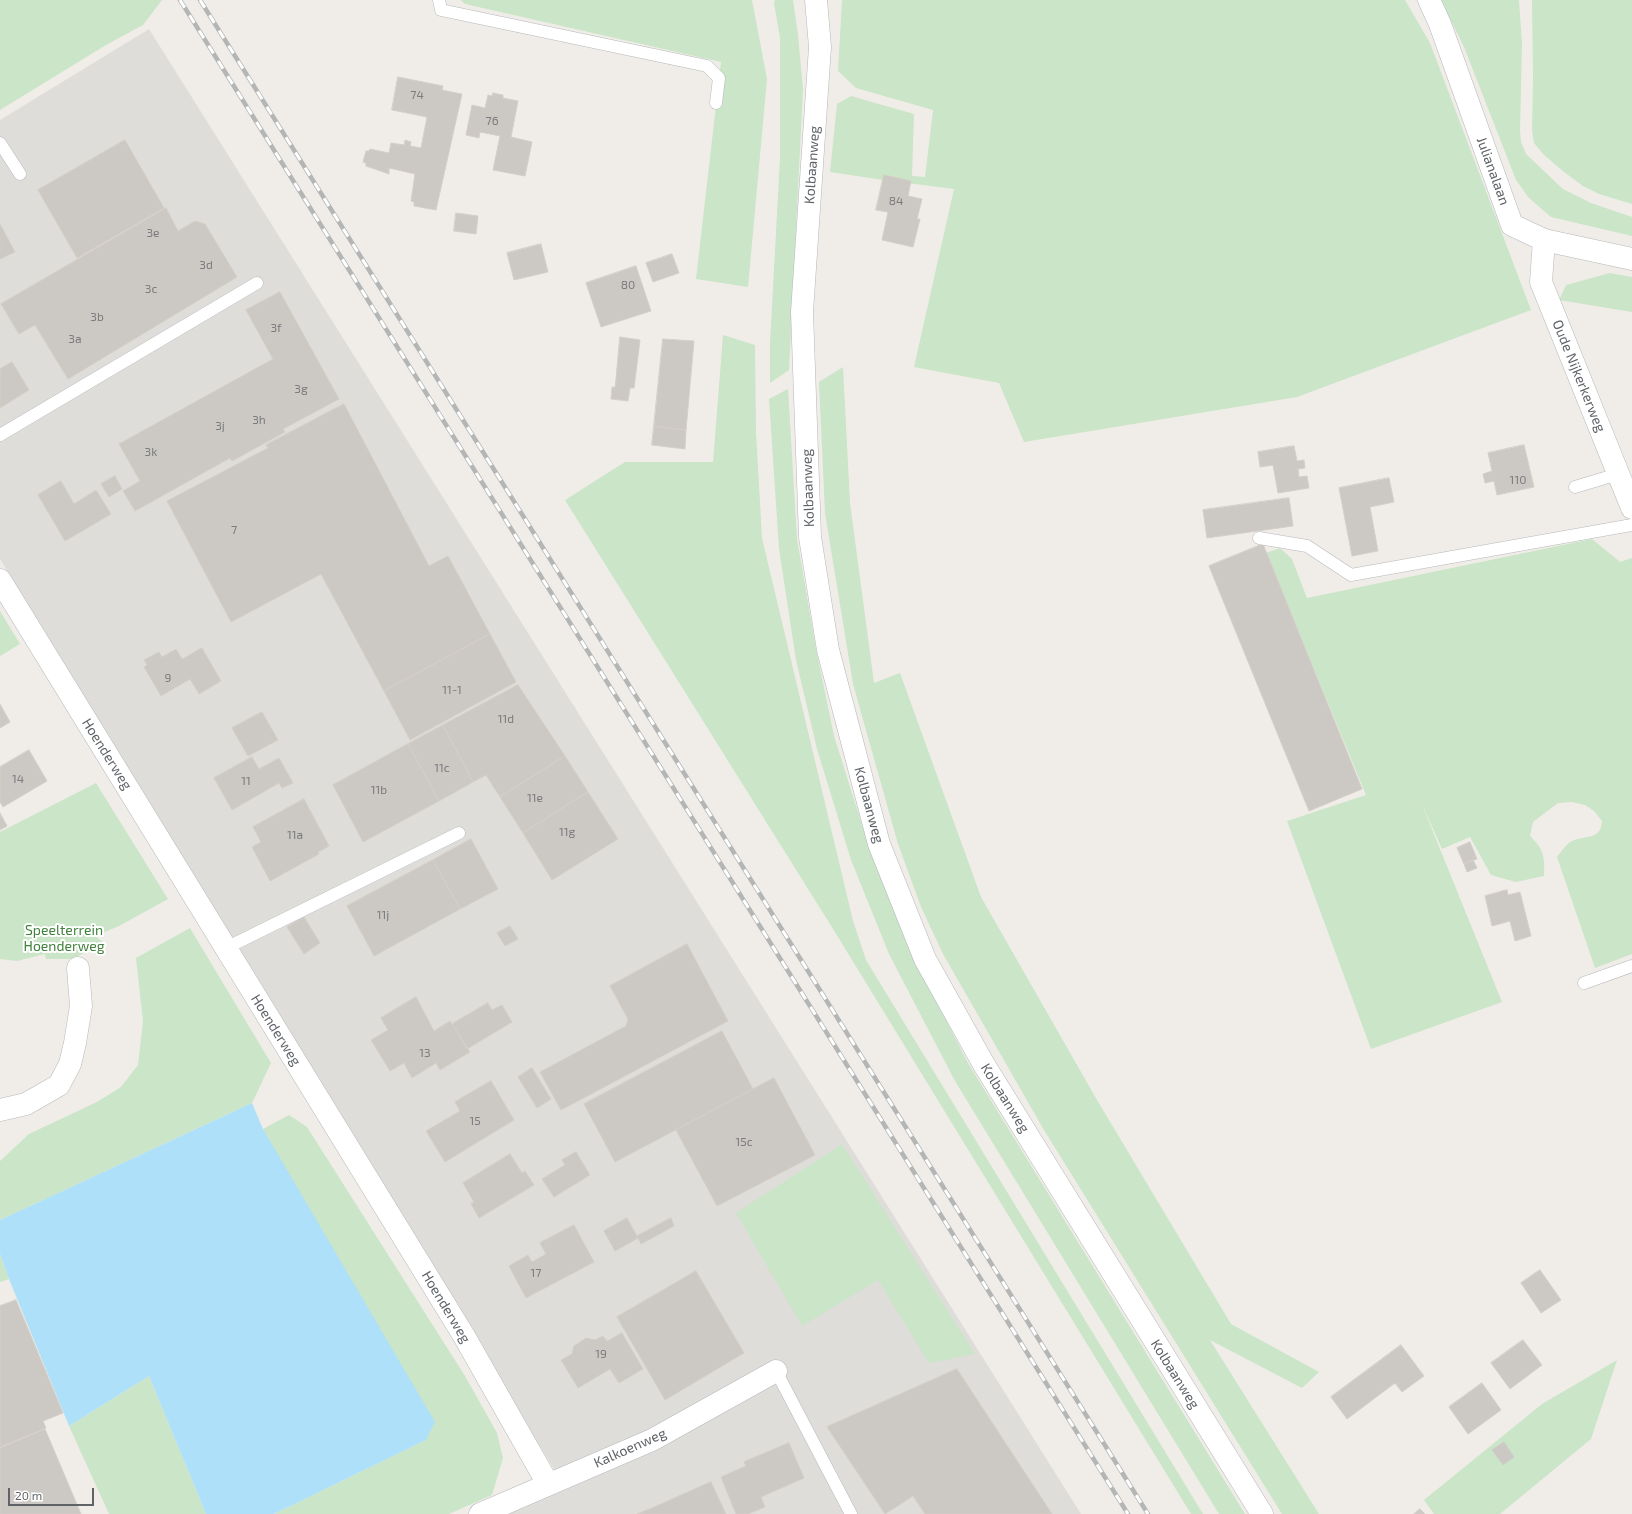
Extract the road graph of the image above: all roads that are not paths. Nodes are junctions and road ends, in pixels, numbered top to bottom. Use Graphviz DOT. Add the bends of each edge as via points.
graph roads {
  1 [pos="439,0"];
  2 [pos="816,0"];
  3 [pos="1429,0"];
  4 [pos="716,103"];
  5 [pos="0,143"];
  6 [pos="20,174"];
  7 [pos="1544,240"];
  8 [pos="1632,259"];
  9 [pos="257,283"];
  10 [pos="0,435"];
  11 [pos="1618,474"];
  12 [pos="1575,487"];
  13 [pos="1632,508"];
  14 [pos="1632,525"];
  15 [pos="1259,538"];
  16 [pos="0,580"];
  17 [pos="459,833"];
  18 [pos="226,948"];
  19 [pos="1632,966"];
  20 [pos="78,968"];
  21 [pos="1584,982"];
  22 [pos="0,1110"];
  23 [pos="776,1371"];
  24 [pos="548,1484"];
  25 [pos="480,1514"];
  26 [pos="850,1514"];
  27 [pos="1262,1514"];
  1 -- 4 [label="lane" via="441,10 707,66 719,78"];
  2 -- 27 [label="street, Kolbaanweg" via="820,47 802,312 810,537 828,650 879,844 925,959 983,1062"];
  3 -- 7 [label="street, Julianalaan" via="1440,24 1512,226"];
  5 -- 6 [label="lane"];
  7 -- 8 [label="street, Julianalaan"];
  7 -- 11 [label="street, Oude Nijkerkerweg" via="1541,282"];
  9 -- 10 [label="lane"];
  11 -- 12 [label="lane"];
  11 -- 13 [label="street, Oude Nijkerkerweg"];
  14 -- 15 [label="lane" via="1351,575 1306,546"];
  16 -- 18 [label="street, Hoenderweg"];
  17 -- 18 [label="lane"];
  18 -- 24 [label="street, Hoenderweg" via="464,1336"];
  19 -- 21 [label="lane"];
  20 -- 22 [label="street" via="81,1006 75,1043 70,1064 59,1085 26,1104"];
  23 -- 24 [label="street, Kalkoenweg" via="652,1440"];
  23 -- 26 [label="lane"];
  24 -- 25 [label="street, Kalkoenweg"];
}
